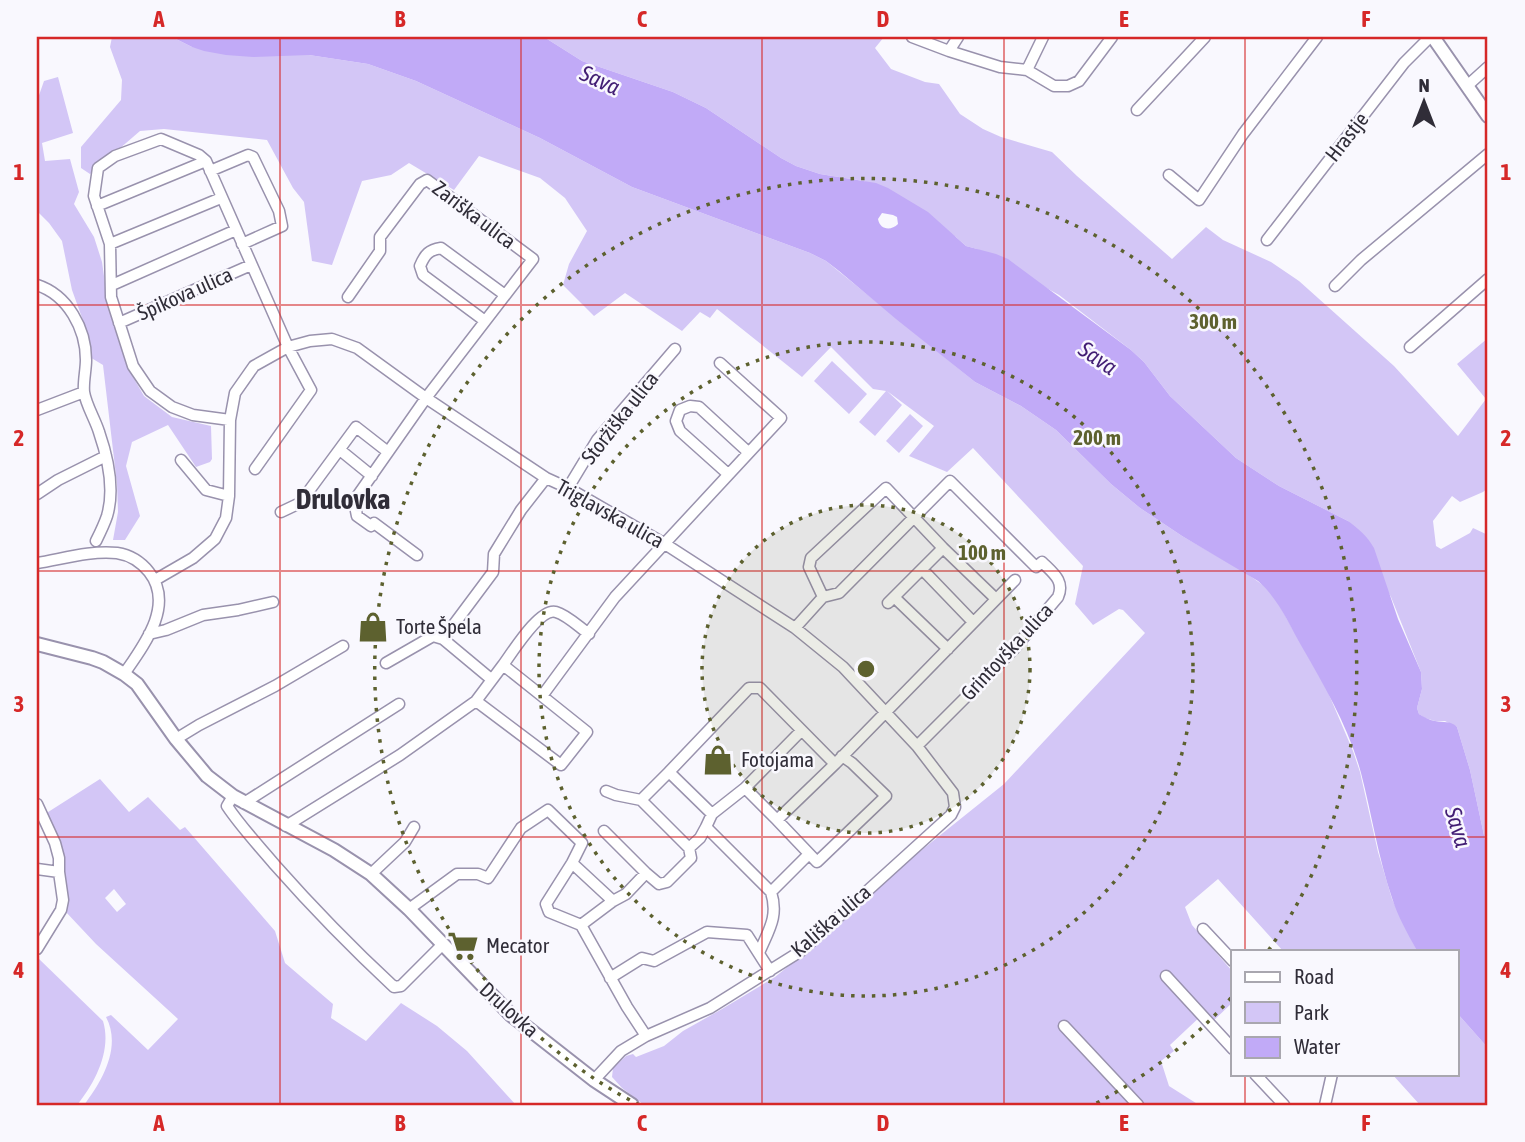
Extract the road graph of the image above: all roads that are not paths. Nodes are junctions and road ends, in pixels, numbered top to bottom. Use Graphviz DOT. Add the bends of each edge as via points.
graph roads {
  1 [pos="912,37"];
  2 [pos="958,37"];
  3 [pos="1043,37"];
  4 [pos="1112,37"];
  5 [pos="1205,37"];
  6 [pos="1317,37"];
  7 [pos="1431,37"];
  8 [pos="949,51"];
  9 [pos="1488,67"];
  10 [pos="1027,70"];
  11 [pos="1467,86"];
  12 [pos="1137,110"];
  13 [pos="1488,116"];
  14 [pos="1488,154"];
  15 [pos="208,166"];
  16 [pos="1169,175"];
  17 [pos="221,198"];
  18 [pos="97,206"];
  19 [pos="236,230"];
  20 [pos="1267,240"];
  21 [pos="110,244"];
  22 [pos="242,244"];
  23 [pos="251,265"];
  24 [pos="1488,279"];
  25 [pos="37,285"];
  26 [pos="112,285"];
  27 [pos="1335,286"];
  28 [pos="505,295"];
  29 [pos="348,298"];
  30 [pos="485,321"];
  31 [pos="119,323"];
  32 [pos="288,347"];
  33 [pos="1410,348"];
  34 [pos="676,349"];
  35 [pos="720,363"];
  36 [pos="84,392"];
  37 [pos="426,398"];
  38 [pos="37,410"];
  39 [pos="230,420"];
  40 [pos="340,450"];
  41 [pos="388,452"];
  42 [pos="748,452"];
  43 [pos="106,456"];
  44 [pos="181,460"];
  45 [pos="256,469"];
  46 [pos="728,474"];
  47 [pos="372,476"];
  48 [pos="546,478"];
  49 [pos="568,488"];
  50 [pos="37,494"];
  51 [pos="229,496"];
  52 [pos="281,512"];
  53 [pos="914,516"];
  54 [pos="96,541"];
  55 [pos="665,544"];
  56 [pos="943,548"];
  57 [pos="417,555"];
  58 [pos="37,564"];
  59 [pos="922,569"];
  60 [pos="155,580"];
  61 [pos="1015,580"];
  62 [pos="823,597"];
  63 [pos="996,600"];
  64 [pos="273,602"];
  65 [pos="973,622"];
  66 [pos="795,628"];
  67 [pos="149,634"];
  68 [pos="589,634"];
  69 [pos="443,639"];
  70 [pos="37,643"];
  71 [pos="343,646"];
  72 [pos="948,649"];
  73 [pos="386,663"];
  74 [pos="503,665"];
  75 [pos="124,674"];
  76 [pos="491,679"];
  77 [pos="542,696"];
  78 [pos="476,701"];
  79 [pos="399,704"];
  80 [pos="886,711"];
  81 [pos="801,731"];
  82 [pos="176,739"];
  83 [pos="917,746"];
  84 [pos="838,760"];
  85 [pos="669,772"];
  86 [pos="746,788"];
  87 [pos="606,791"];
  88 [pos="238,800"];
  89 [pos="641,800"];
  90 [pos="37,804"];
  91 [pos="712,814"];
  92 [pos="777,820"];
  93 [pos="286,826"];
  94 [pos="414,827"];
  95 [pos="706,827"];
  96 [pos="604,831"];
  97 [pos="689,848"];
  98 [pos="809,854"];
  99 [pos="572,863"];
  100 [pos="37,869"];
  101 [pos="59,872"];
  102 [pos="646,873"];
  103 [pos="371,874"];
  104 [pos="771,892"];
  105 [pos="613,901"];
  106 [pos="409,909"];
  107 [pos="581,925"];
  108 [pos="1203,929"];
  109 [pos="443,944"];
  110 [pos="39,953"];
  111 [pos="759,953"];
  112 [pos="1231,959"];
  113 [pos="770,971"];
  114 [pos="1166,976"];
  115 [pos="610,978"];
  116 [pos="1064,1026"];
  117 [pos="646,1036"];
  118 [pos="1231,1047"];
  119 [pos="1257,1076"];
  120 [pos="1332,1076"];
  121 [pos="594,1080"];
  122 [pos="632,1105"];
  123 [pos="1138,1105"];
  124 [pos="1284,1105"];
  125 [pos="1325,1105"];
  1 -- 8 [label="street"];
  2 -- 8 [label="street"];
  3 -- 10 [label="street"];
  4 -- 10 [label="street" via="1079,81 1068,86 1054,86"];
  5 -- 12 [label="street"];
  6 -- 16 [label="street" via="1199,200"];
  7 -- 11 [label="street"];
  7 -- 20 [label="street, Hrastje" via="1404,63"];
  8 -- 10 [label="street"];
  9 -- 11 [label="street"];
  11 -- 13 [label="street"];
  14 -- 27 [label="street"];
  15 -- 17 [label="street, Špikova ulica"];
  15 -- 18 [label="street, Špikova ulica"];
  15 -- 18 [label="street, Špikova ulica" via="199,155 161,139 115,156 98,168"];
  15 -- 22 [label="street, Špikova ulica" via="253,157 279,211 282,226"];
  17 -- 19 [label="street, Špikova ulica"];
  17 -- 21 [label="street"];
  18 -- 21 [label="street, Špikova ulica"];
  19 -- 22 [label="street, Špikova ulica"];
  19 -- 26 [label="street, Špikova ulica"];
  21 -- 26 [label="street, Špikova ulica"];
  22 -- 23 [label="street, Špikova ulica"];
  23 -- 31 [label="street, Špikova ulica"];
  23 -- 32 [label="street, Špikova ulica"];
  24 -- 33 [label="street"];
  25 -- 36 [label="street" via="61,300 80,326 86,346"];
  26 -- 31 [label="street, Špikova ulica"];
  28 -- 29 [label="street, Zariška ulica" via="534,259 427,180 380,237 380,251"];
  28 -- 30 [label="street, Zariška ulica"];
  28 -- 30 [label="street" via="441,248 424,256 420,266 424,275"];
  30 -- 37 [label="street, Zariška ulica"];
  31 -- 39 [label="street, Špikova ulica" via="134,366 150,391 172,407 194,415"];
  32 -- 37 [label="street, Triglavska ulica" via="332,340 357,348"];
  32 -- 39 [label="street, Triglavska ulica" via="254,366 234,393"];
  32 -- 45 [label="street" via="311,390"];
  34 -- 49 [label="street, Storžiška ulica" via="597,440"];
  35 -- 42 [label="street" via="781,418"];
  36 -- 38 [label="street"];
  36 -- 43 [label="street"];
  37 -- 41 [label="street"];
  37 -- 48 [label="street, Triglavska ulica"];
  39 -- 51 [label="street"];
  40 -- 41 [label="street" via="356,427"];
  40 -- 47 [label="street"];
  40 -- 52 [label="street" via="300,503"];
  41 -- 47 [label="street"];
  42 -- 46 [label="street"];
  42 -- 46 [label="street, Storžiška ulica" via="699,407 680,410 676,421 680,431"];
  43 -- 50 [label="street"];
  43 -- 54 [label="street" via="110,503"];
  44 -- 51 [label="street" via="206,490"];
  46 -- 55 [label="street"];
  47 -- 57 [label="street" via="358,495 357,516"];
  48 -- 49 [label="street, Triglavska ulica"];
  48 -- 69 [label="street" via="494,554 493,572"];
  49 -- 55 [label="street, Triglavska ulica"];
  51 -- 60 [label="street" via="226,518 215,538 193,558"];
  53 -- 56 [label="street, Grintovška ulica"];
  53 -- 62 [label="street, Grintovška ulica" via="839,593"];
  53 -- 62 [label="street, Grintovška ulica" via="886,488 811,558 809,566"];
  53 -- 83 [label="street, Grintovška ulica" via="950,481 1036,567 1042,562 1059,578 1061,589 1013,650"];
  55 -- 66 [label="street, Triglavska ulica"];
  55 -- 68 [label="street" via="615,597"];
  56 -- 59 [label="street"];
  56 -- 63 [label="street, Grintovška ulica"];
  58 -- 60 [label="street" via="116,553 143,565"];
  59 -- 65 [label="street"];
  59 -- 72 [label="street" via="891,600"];
  60 -- 67 [label="street" via="159,611"];
  61 -- 63 [label="street"];
  62 -- 66 [label="street, Grintovška ulica"];
  63 -- 65 [label="street"];
  64 -- 67 [label="street" via="203,615"];
  65 -- 72 [label="street"];
  66 -- 80 [label="street, Kališka ulica" via="843,667"];
  67 -- 75 [label="street"];
  68 -- 74 [label="street" via="558,612 549,611 538,618"];
  68 -- 77 [label="street"];
  69 -- 73 [label="street" via="433,636"];
  69 -- 76 [label="street"];
  70 -- 75 [label="street, Drulovka" via="92,658"];
  71 -- 82 [label="street"];
  72 -- 80 [label="street"];
  74 -- 76 [label="street"];
  74 -- 77 [label="street"];
  75 -- 82 [label="street, Drulovka"];
  76 -- 78 [label="street"];
  77 -- 78 [label="street" via="587,732 561,765"];
  78 -- 93 [label="street"];
  79 -- 88 [label="street"];
  80 -- 83 [label="street, Kališka ulica"];
  80 -- 84 [label="street"];
  81 -- 84 [label="street"];
  81 -- 85 [label="street" via="760,688 749,688"];
  81 -- 86 [label="street"];
  82 -- 88 [label="street, Drulovka" via="207,776"];
  83 -- 113 [label="street, Kališka ulica" via="953,793 951,815 801,951"];
  84 -- 92 [label="street"];
  84 -- 98 [label="street" via="852,762 886,796 817,862"];
  85 -- 89 [label="street"];
  85 -- 91 [label="street"];
  86 -- 91 [label="street"];
  86 -- 92 [label="street"];
  87 -- 89 [label="street"];
  88 -- 93 [label="street, Drulovka"];
  88 -- 109 [label="street" via="227,806 238,822 304,899 394,987 401,986"];
  89 -- 97 [label="street"];
  90 -- 101 [label="street" via="55,843"];
  91 -- 95 [label="street"];
  92 -- 98 [label="street"];
  93 -- 103 [label="street, Drulovka"];
  94 -- 103 [label="street"];
  95 -- 97 [label="street"];
  95 -- 104 [label="street"];
  96 -- 102 [label="street"];
  97 -- 102 [label="street" via="691,858 667,882 659,884"];
  98 -- 104 [label="street"];
  99 -- 105 [label="street"];
  99 -- 106 [label="street" via="582,843 548,810 521,828 488,878 457,874"];
  99 -- 107 [label="street" via="546,904 549,912"];
  100 -- 101 [label="street"];
  101 -- 110 [label="street" via="61,910"];
  102 -- 105 [label="street"];
  103 -- 106 [label="street, Drulovka"];
  104 -- 111 [label="street" via="774,918"];
  105 -- 107 [label="street"];
  106 -- 109 [label="street, Drulovka"];
  107 -- 115 [label="street"];
  108 -- 112 [label="street"];
  109 -- 121 [label="street, Drulovka" via="511,1015"];
  111 -- 113 [label="street"];
  111 -- 115 [label="street" via="747,935 707,932 654,961 642,958"];
  113 -- 117 [label="street, Kališka ulica" via="710,1008"];
  114 -- 118 [label="street"];
  115 -- 117 [label="street"];
  116 -- 123 [label="street"];
  117 -- 121 [label="street, Kališka ulica" via="621,1051"];
  119 -- 124 [label="street"];
  120 -- 125 [label="street"];
  121 -- 122 [label="street, Drulovka"];
}
